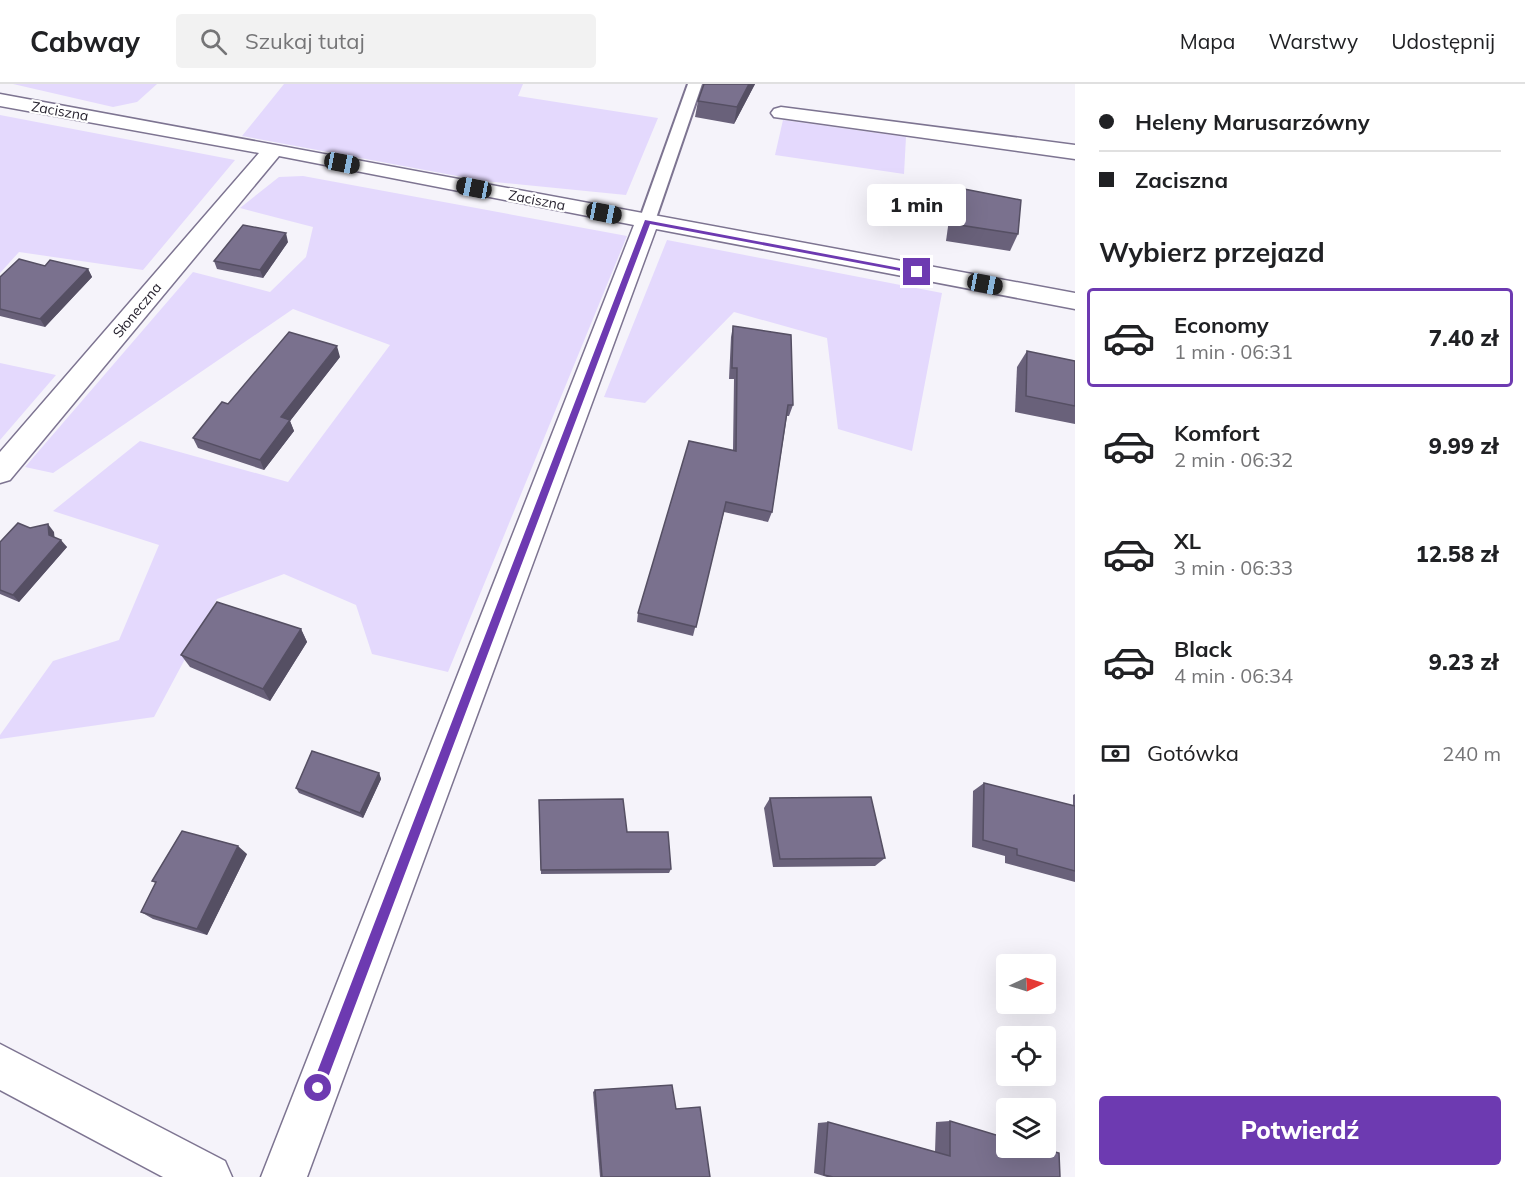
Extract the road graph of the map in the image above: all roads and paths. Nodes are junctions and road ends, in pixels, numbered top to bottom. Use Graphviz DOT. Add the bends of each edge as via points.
graph roads {
  1 [pos="695,84"];
  2 [pos="0,100"];
  3 [pos="781,113"];
  4 [pos="274,149"];
  5 [pos="1075,152"];
  6 [pos="647,221"];
  7 [pos="1075,301"];
  8 [pos="0,472"];
  9 [pos="0,1066"];
  10 [pos="209,1177"];
  11 [pos="284,1177"];
  1 -- 6 [label="lane"];
  2 -- 4 [label="street, Zaciszna"];
  3 -- 5 [label="street"];
  4 -- 6 [label="street, Zaciszna"];
  4 -- 8 [label="street, Słoneczna"];
  6 -- 7 [label="street, Zaciszna"];
  6 -- 11 [label="street"];
  9 -- 10 [label="street"];
}
